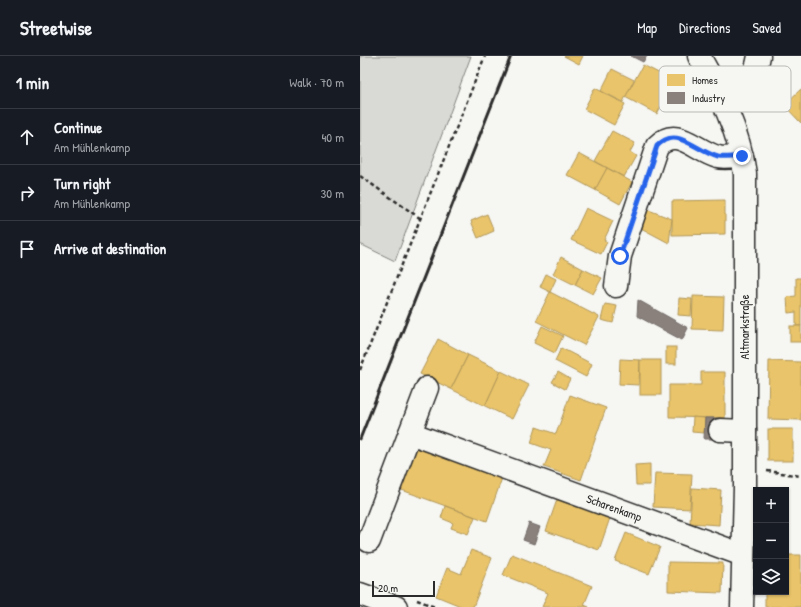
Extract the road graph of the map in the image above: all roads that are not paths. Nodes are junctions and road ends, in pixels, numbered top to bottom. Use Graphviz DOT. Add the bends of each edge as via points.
graph roads {
  1 [pos="699,56"];
  2 [pos="759,56"];
  3 [pos="704,66"];
  4 [pos="757,66"];
  5 [pos="728,112"];
  6 [pos="742,156"];
  7 [pos="616,286"];
  8 [pos="427,388"];
  9 [pos="720,430"];
  10 [pos="745,431"];
  11 [pos="410,433"];
  12 [pos="369,541"];
  13 [pos="743,555"];
  14 [pos="360,594"];
  15 [pos="396,607"];
  16 [pos="742,607"];
  1 -- 3 [label="street, Altmarkstraße"];
  2 -- 4 [label="street"];
  5 -- 6 [label="street, Altmarkstraße"];
  6 -- 7 [label="street" via="718,156 674,136 660,142 620,256"];
  6 -- 10 [label="street, Altmarkstraße" via="746,207"];
  8 -- 11 [label="street"];
  9 -- 10 [label="street"];
  10 -- 13 [label="street, Altmarkstraße"];
  11 -- 12 [label="street"];
  11 -- 13 [label="street, Scharenkamp"];
  13 -- 16 [label="street, Altmarkstraße"];
  14 -- 15 [label="street"];
}
